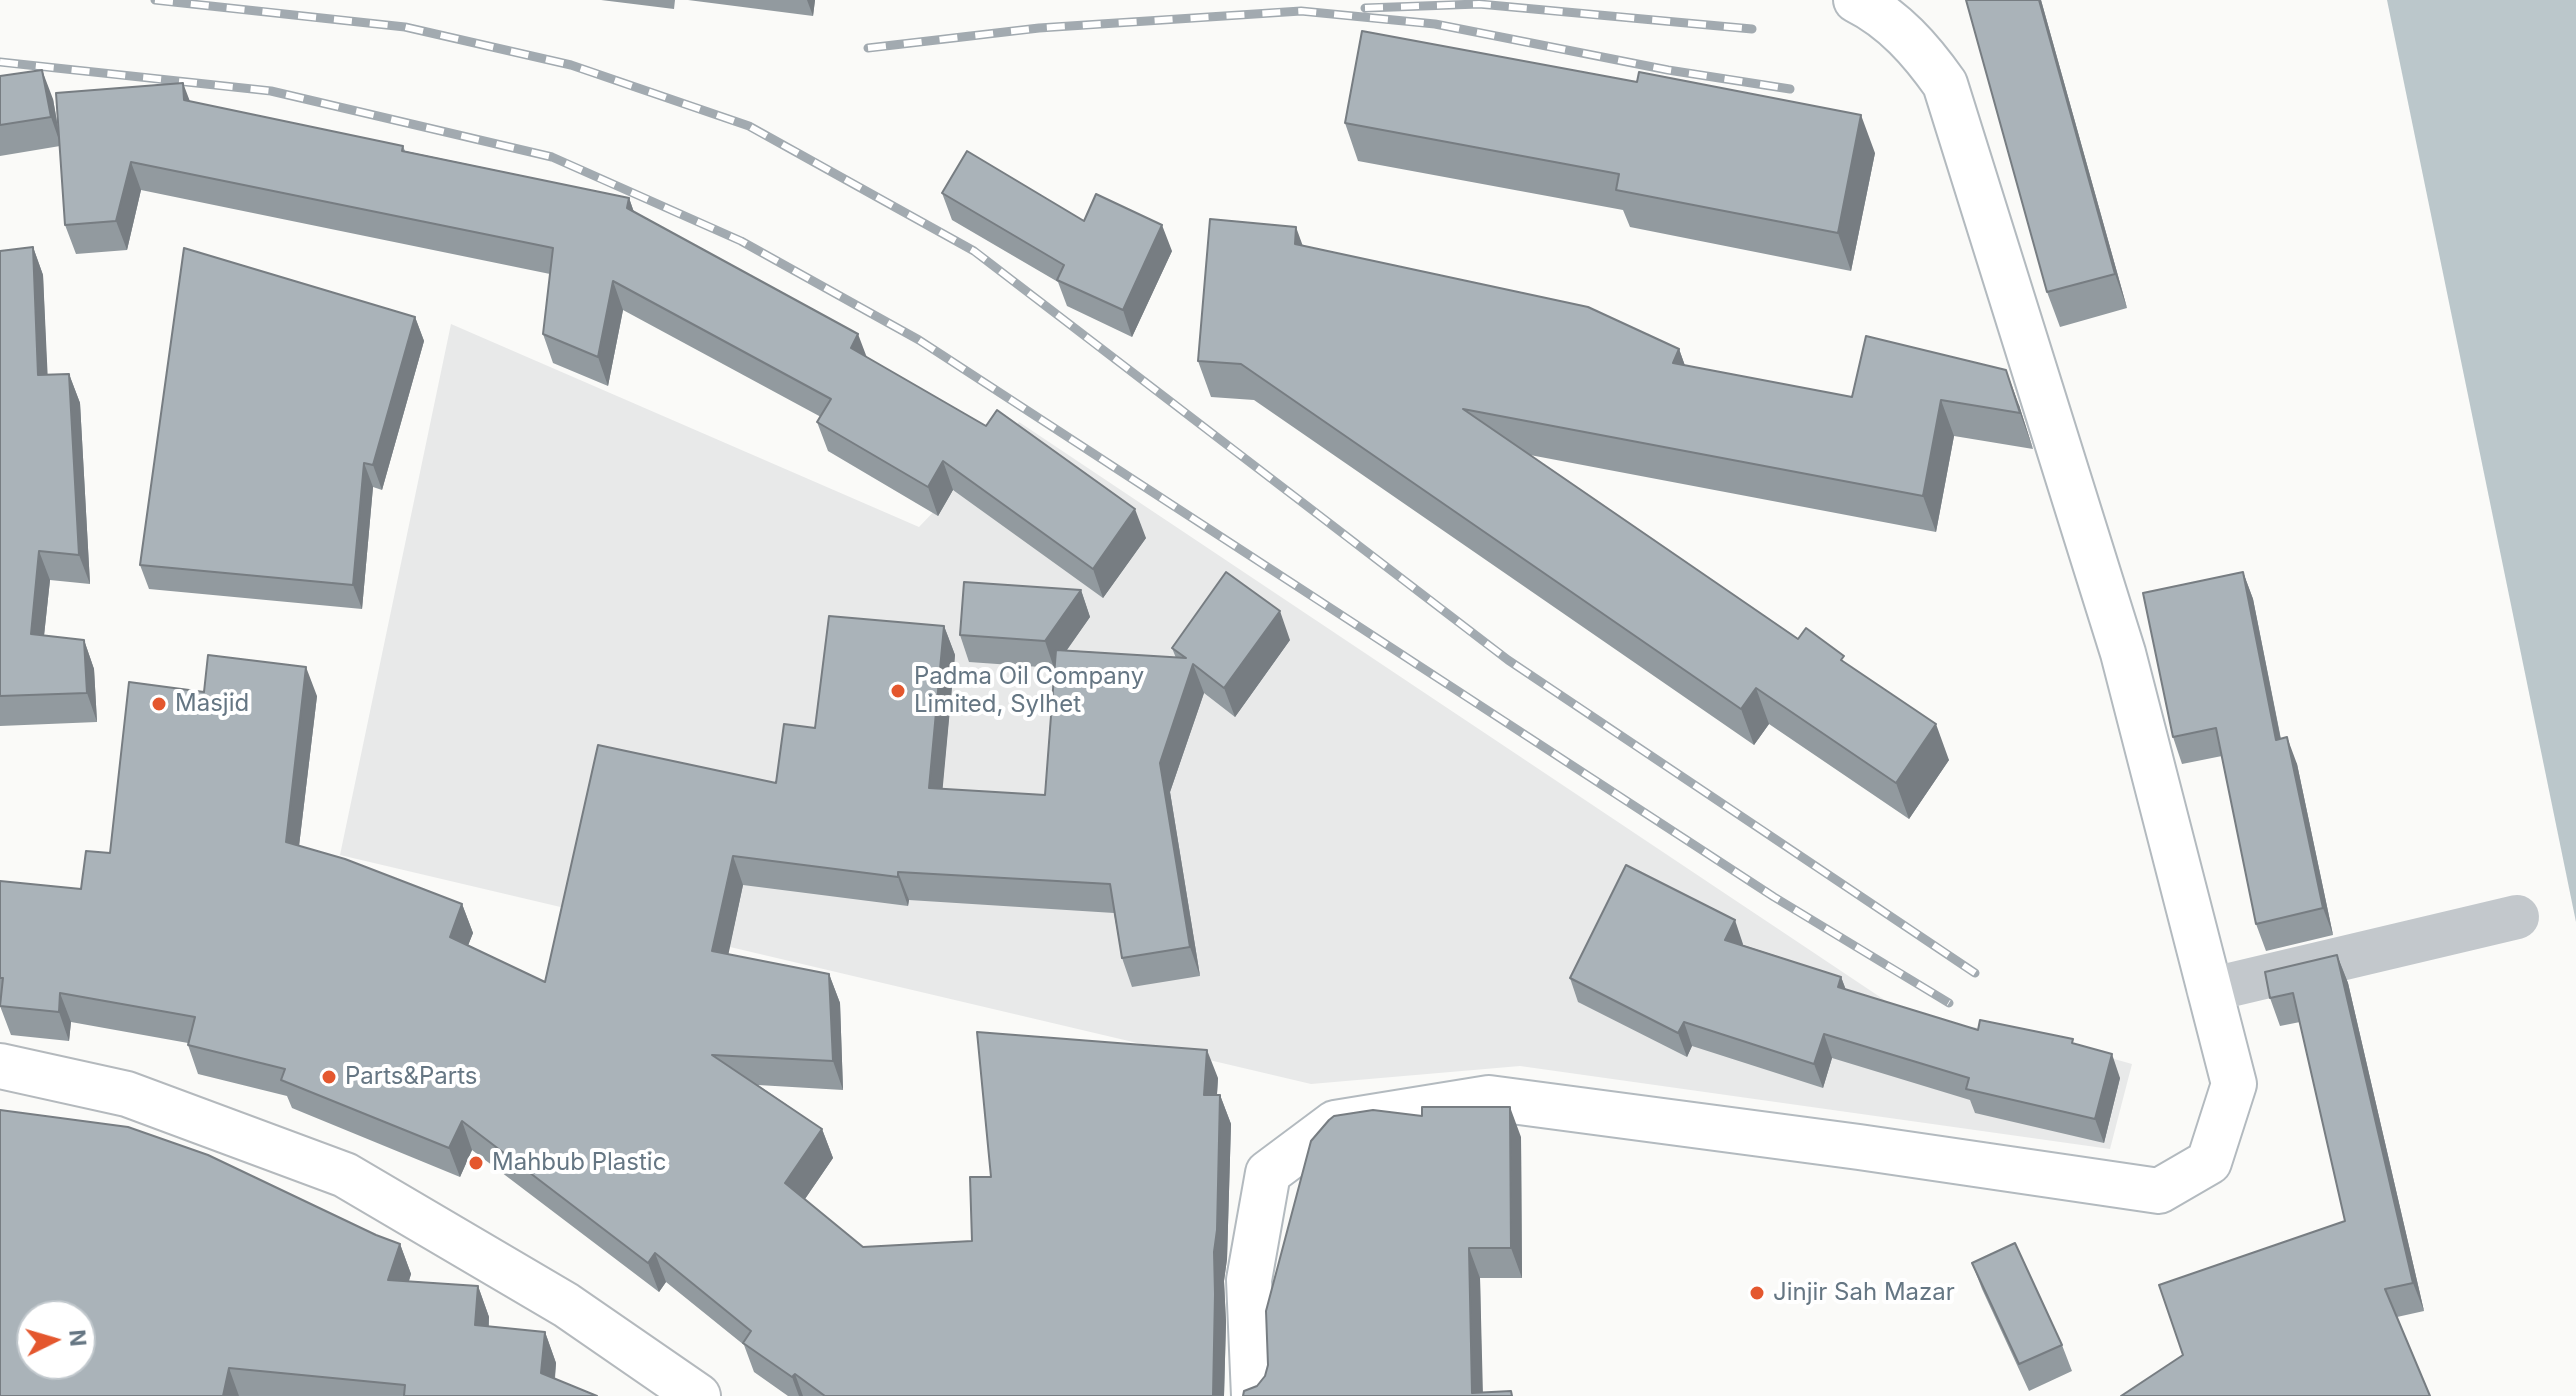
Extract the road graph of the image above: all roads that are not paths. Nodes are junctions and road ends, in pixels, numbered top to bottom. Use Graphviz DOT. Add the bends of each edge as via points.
graph roads {
  1 [pos="1856,0"];
  2 [pos="2517,917"];
  3 [pos="2209,990"];
  4 [pos="0,1066"];
  5 [pos="698,1396"];
  6 [pos="1254,1396"];
  1 -- 3 [label="main road" via="1919,48 1945,84 2123,653"];
  2 -- 3 [label="street"];
  3 -- 6 [label="main road" via="2234,1084 2209,1162 2159,1191 1489,1098 1335,1123 1268,1173 1249,1280"];
  4 -- 5 [label="main road" via="127,1094 345,1175 566,1305"];
}
